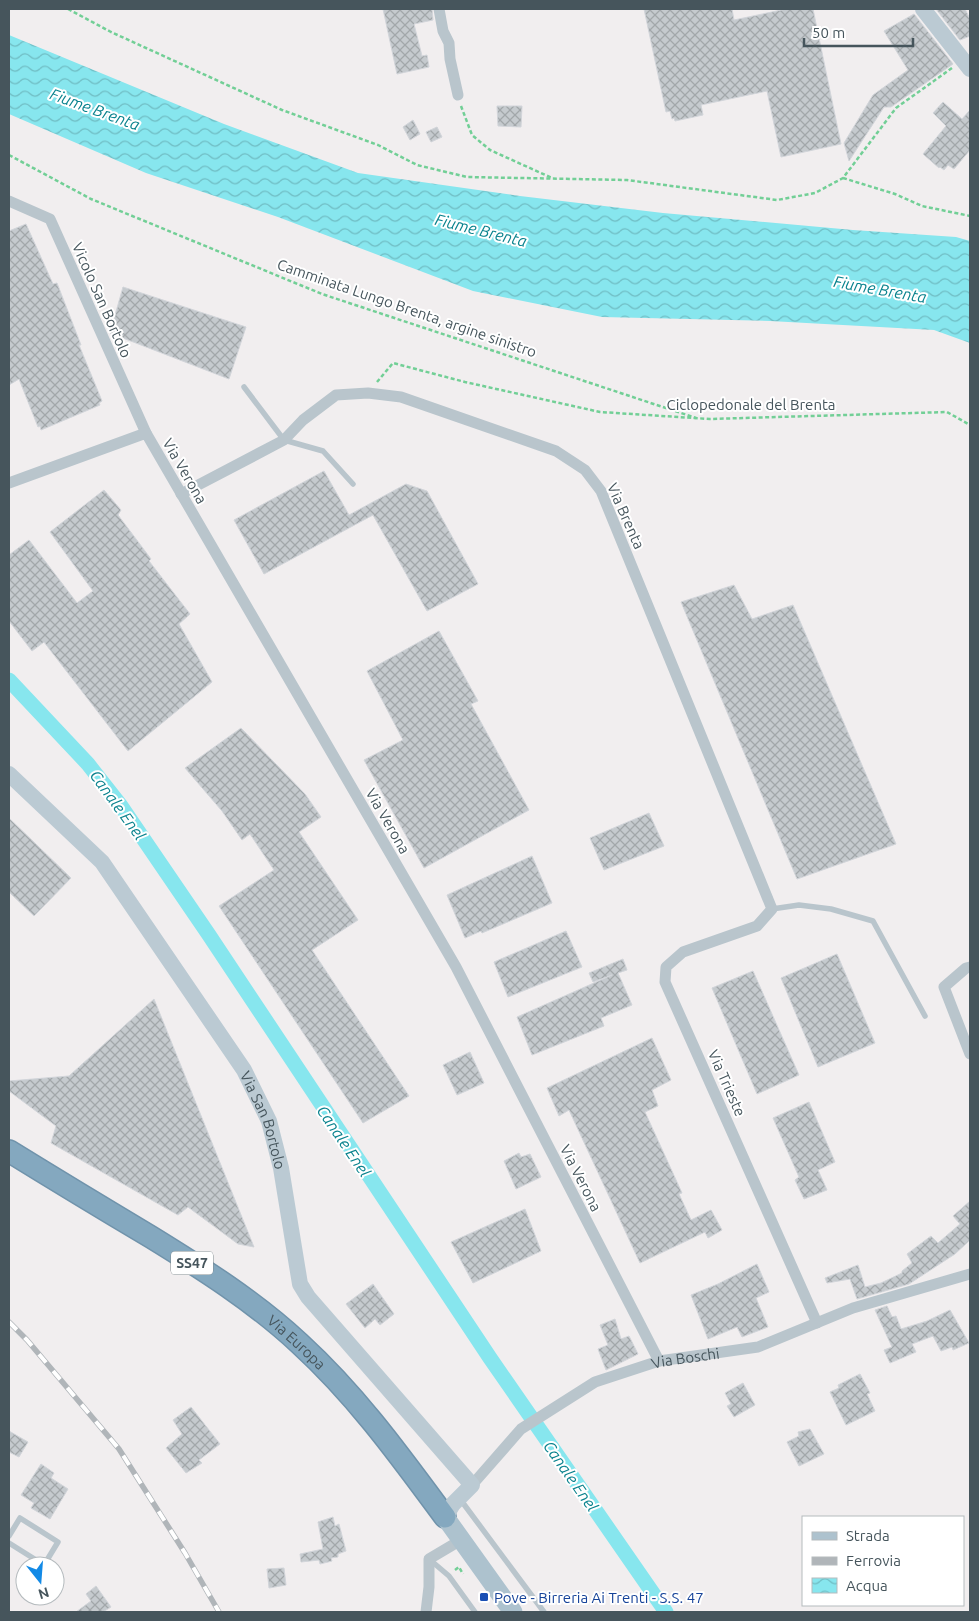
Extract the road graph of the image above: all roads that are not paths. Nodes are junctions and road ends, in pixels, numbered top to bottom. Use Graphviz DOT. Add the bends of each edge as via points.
graph roads {
  1 [pos="439,9"];
  2 [pos="923,9"];
  3 [pos="967,65"];
  4 [pos="458,95"];
  5 [pos="9,201"];
  6 [pos="244,387"];
  7 [pos="146,433"];
  8 [pos="284,440"];
  9 [pos="9,483"];
  10 [pos="353,484"];
  11 [pos="181,494"];
  12 [pos="9,774"];
  13 [pos="772,909"];
  14 [pos="970,966"];
  15 [pos="926,1016"];
  16 [pos="970,1054"];
  17 [pos="9,1151"];
  18 [pos="970,1274"];
  19 [pos="818,1323"];
  20 [pos="659,1361"];
  21 [pos="472,1485"];
  22 [pos="459,1497"];
  23 [pos="445,1517"];
  24 [pos="9,1536"];
  25 [pos="461,1540"];
  26 [pos="9,1543"];
  27 [pos="429,1560"];
  28 [pos="426,1612"];
  29 [pos="475,1612"];
  30 [pos="513,1612"];
  31 [pos="544,1612"];
  1 -- 4 [label="street"];
  2 -- 3 [label="street"];
  5 -- 7 [label="street, Vicolo San Bortolo" via="50,219"];
  6 -- 8 [label="lane"];
  7 -- 9 [label="street, Via Verona"];
  7 -- 11 [label="street, Via Verona"];
  8 -- 10 [label="lane" via="323,451"];
  8 -- 11 [label="street, Via Brenta"];
  8 -- 13 [label="street, Via Brenta" via="336,394 368,393 401,397 556,450 585,470 601,491"];
  11 -- 20 [label="street, Via Verona" via="456,967"];
  12 -- 21 [label="street, Via San Bortolo" via="102,862 244,1070 269,1121 281,1168 300,1284"];
  13 -- 15 [label="lane" via="799,905 831,909 873,921"];
  13 -- 19 [label="street, Via Trieste" via="757,926 683,952 666,967 666,982"];
  14 -- 16 [label="street" via="944,987"];
  17 -- 23 [label="highway, Via Europa / SS47" via="180,1254 280,1326 356,1400"];
  18 -- 19 [label="street, Via Boschi" via="853,1308"];
  19 -- 20 [label="street, Via Boschi" via="758,1347"];
  20 -- 21 [label="street, Via Boschi" via="596,1382 545,1412 521,1429"];
  21 -- 22 [label="street, Via Boschi"];
  22 -- 23 [label="street, Via Boschi"];
  22 -- 31 [label="lane"];
  23 -- 25 [label="main road, Via Europa / SS47"];
  24 -- 26 [label="lane" via="20,1518 58,1542 44,1564"];
  25 -- 27 [label="street"];
  25 -- 30 [label="main road, Via Europa / SS47"];
  27 -- 28 [label="street"];
  27 -- 29 [label="lane" via="449,1576"];
}
